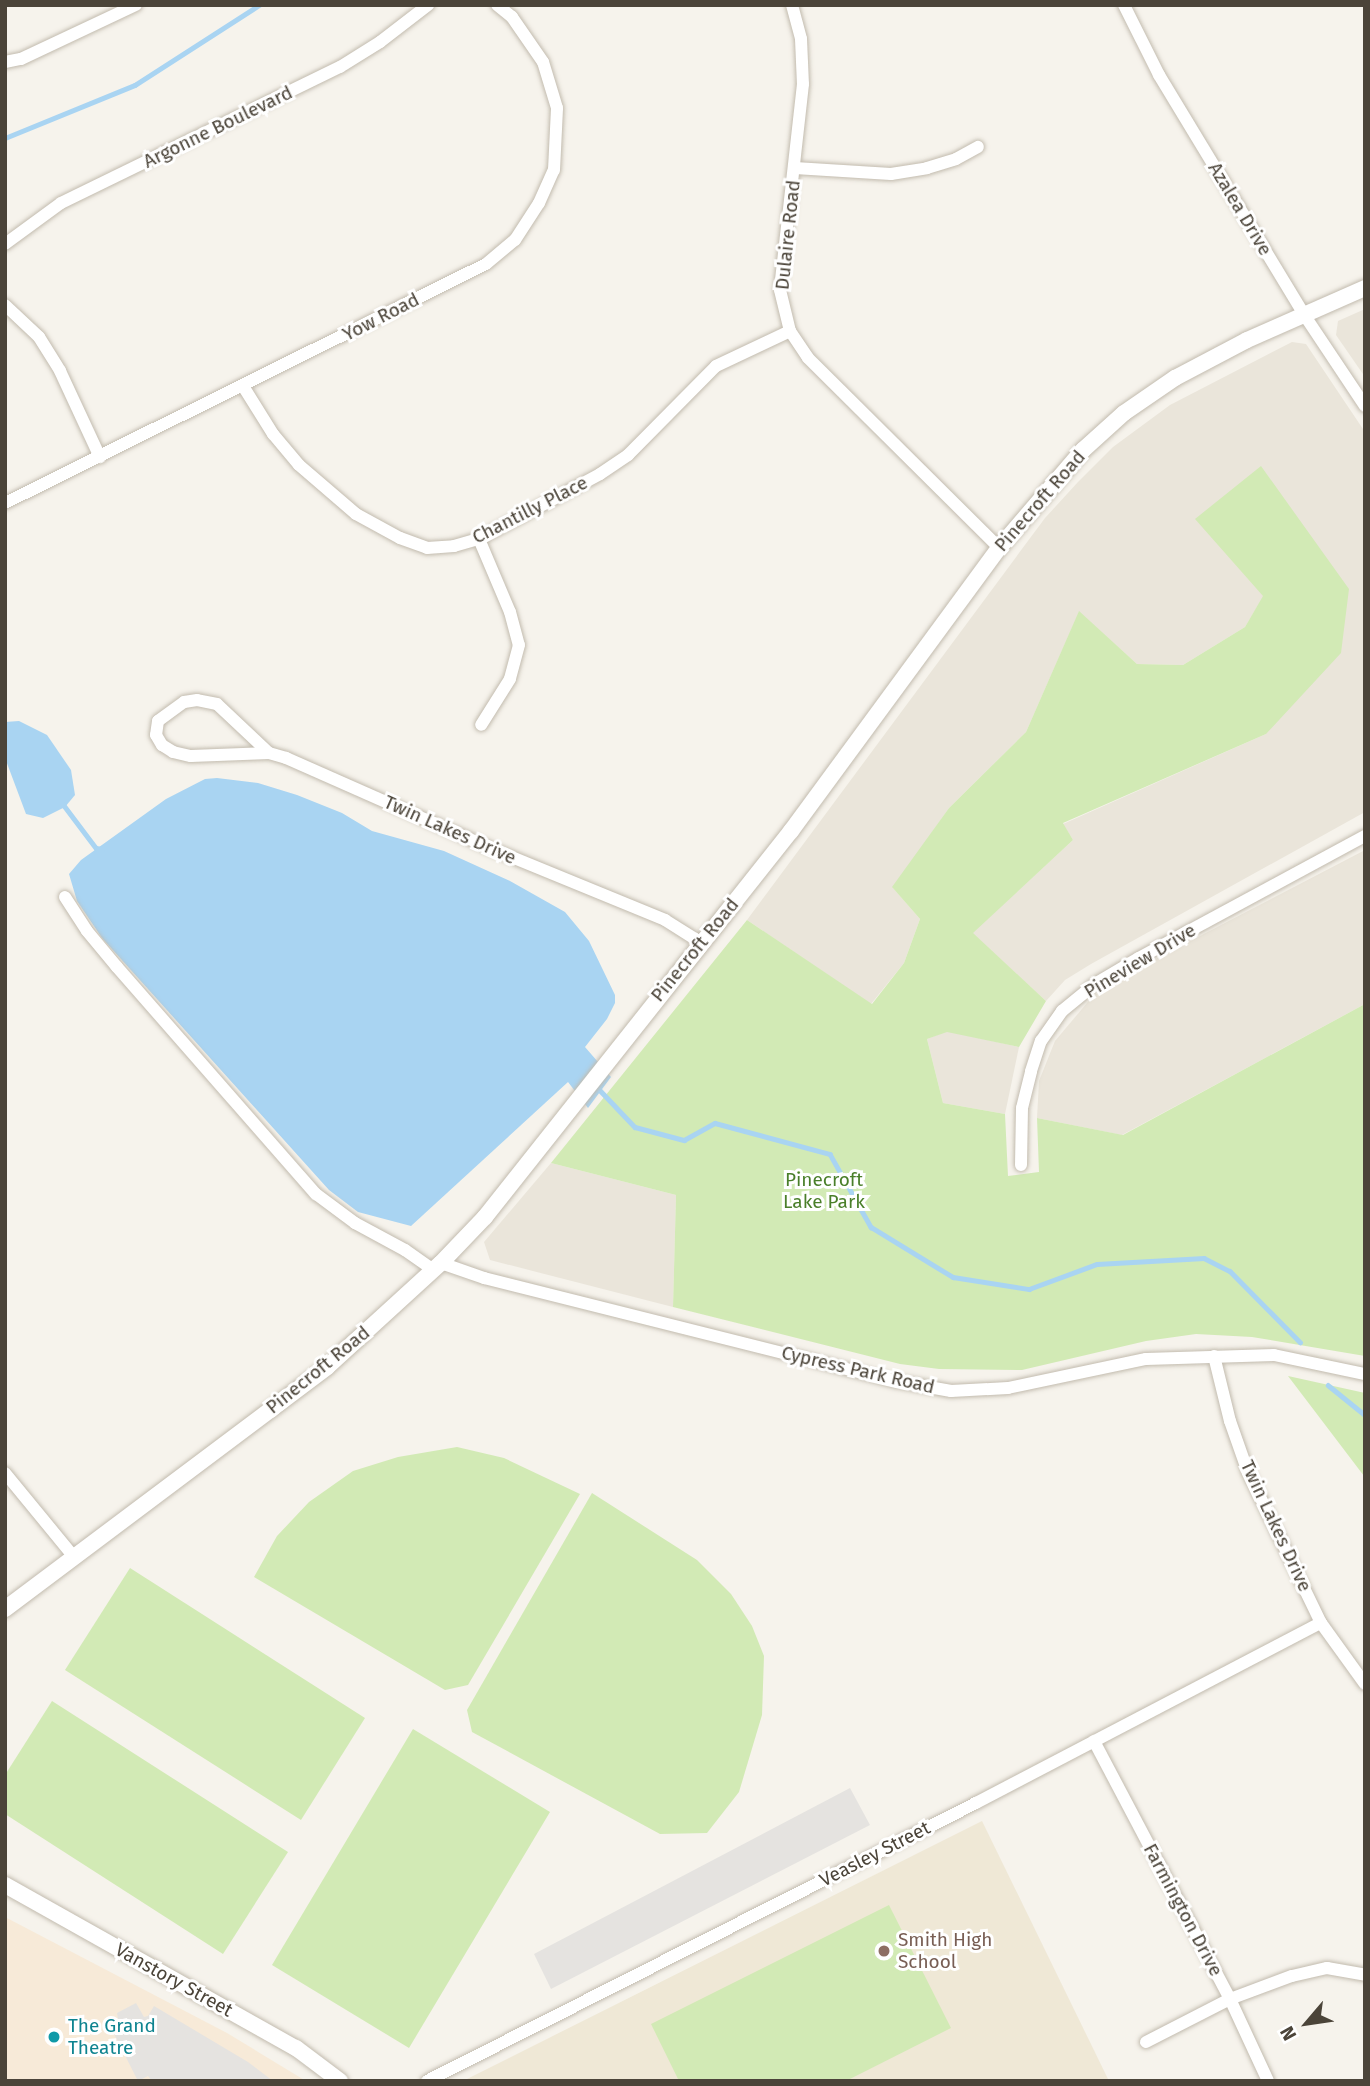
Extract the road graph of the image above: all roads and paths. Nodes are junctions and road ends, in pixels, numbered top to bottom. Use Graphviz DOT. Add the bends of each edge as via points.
graph roads {
  1 [pos="136,5"];
  2 [pos="428,5"];
  3 [pos="497,5"];
  4 [pos="792,5"];
  5 [pos="1124,5"];
  6 [pos="5,62"];
  7 [pos="978,147"];
  8 [pos="795,168"];
  9 [pos="5,244"];
  10 [pos="1365,288"];
  11 [pos="5,305"];
  12 [pos="1305,316"];
  13 [pos="790,331"];
  14 [pos="243,386"];
  15 [pos="1365,406"];
  16 [pos="100,457"];
  17 [pos="5,503"];
  18 [pos="479,539"];
  19 [pos="999,548"];
  20 [pos="481,725"];
  21 [pos="269,753"];
  22 [pos="1365,836"];
  23 [pos="65,897"];
  24 [pos="700,943"];
  25 [pos="1021,1165"];
  26 [pos="437,1266"];
  27 [pos="1214,1356"];
  28 [pos="1365,1374"];
  29 [pos="5,1473"];
  30 [pos="74,1557"];
  31 [pos="5,1609"];
  32 [pos="1321,1623"];
  33 [pos="1365,1684"];
  34 [pos="1094,1741"];
  35 [pos="5,1885"];
  36 [pos="1365,1975"];
  37 [pos="1230,1999"];
  38 [pos="1146,2042"];
  39 [pos="340,2081"];
  40 [pos="427,2081"];
  41 [pos="1268,2081"];
  1 -- 6 [label="street" via="21,59"];
  2 -- 9 [label="street, Argonne Boulevard" via="340,67 61,203"];
  3 -- 14 [label="street, Yow Road" via="512,17 543,62 557,108 554,170 515,240 486,264"];
  4 -- 8 [label="street, Dulaire Road" via="801,39 803,84"];
  5 -- 12 [label="street, Azalea Drive" via="1159,75"];
  7 -- 8 [label="street" via="927,168 891,174"];
  8 -- 13 [label="street, Dulaire Road" via="780,290"];
  10 -- 12 [label="street, Pinecroft Road"];
  11 -- 16 [label="street" via="39,337"];
  12 -- 15 [label="street, Azalea Drive"];
  12 -- 19 [label="street, Pinecroft Road" via="1175,378 1124,414 1083,450"];
  13 -- 18 [label="street, Chantilly Place" via="716,366 628,455 600,474"];
  13 -- 19 [label="street, Dulaire Road" via="808,358"];
  14 -- 16 [label="street, Yow Road"];
  14 -- 18 [label="street, Chantilly Place" via="299,465 356,514 427,548"];
  16 -- 17 [label="street, Yow Road"];
  18 -- 20 [label="street" via="519,646 510,679"];
  19 -- 24 [label="street, Pinecroft Road" via="791,831"];
  21 -- 21 [label="street, Twin Lakes Drive" via="191,756 173,752 156,735 158,721 184,702 217,704"];
  21 -- 24 [label="street, Twin Lakes Drive" via="665,920"];
  22 -- 25 [label="street, Pineview Drive" via="1139,958 1095,984 1062,1011 1041,1041 1031,1071 1022,1108"];
  23 -- 26 [label="street" via="117,967 316,1194 355,1223"];
  24 -- 26 [label="street, Pinecroft Road" via="485,1217"];
  26 -- 27 [label="street, Cypress Park Road" via="882,1378 951,1391 1008,1388 1146,1359"];
  26 -- 30 [label="street, Pinecroft Road" via="327,1367"];
  27 -- 28 [label="street, Cypress Park Road" via="1274,1355"];
  27 -- 32 [label="street, Twin Lakes Drive" via="1248,1472"];
  29 -- 30 [label="street"];
  30 -- 31 [label="street, Pinecroft Road"];
  32 -- 33 [label="street, Twin Lakes Drive"];
  32 -- 34 [label="street, Veasley Street"];
  34 -- 37 [label="street, Farmington Drive"];
  34 -- 40 [label="street, Veasley Street"];
  35 -- 39 [label="street, Vanstory Street" via="296,2048"];
  36 -- 37 [label="street" via="1327,1968"];
  37 -- 38 [label="street"];
  37 -- 41 [label="street, Farmington Drive"];
}
